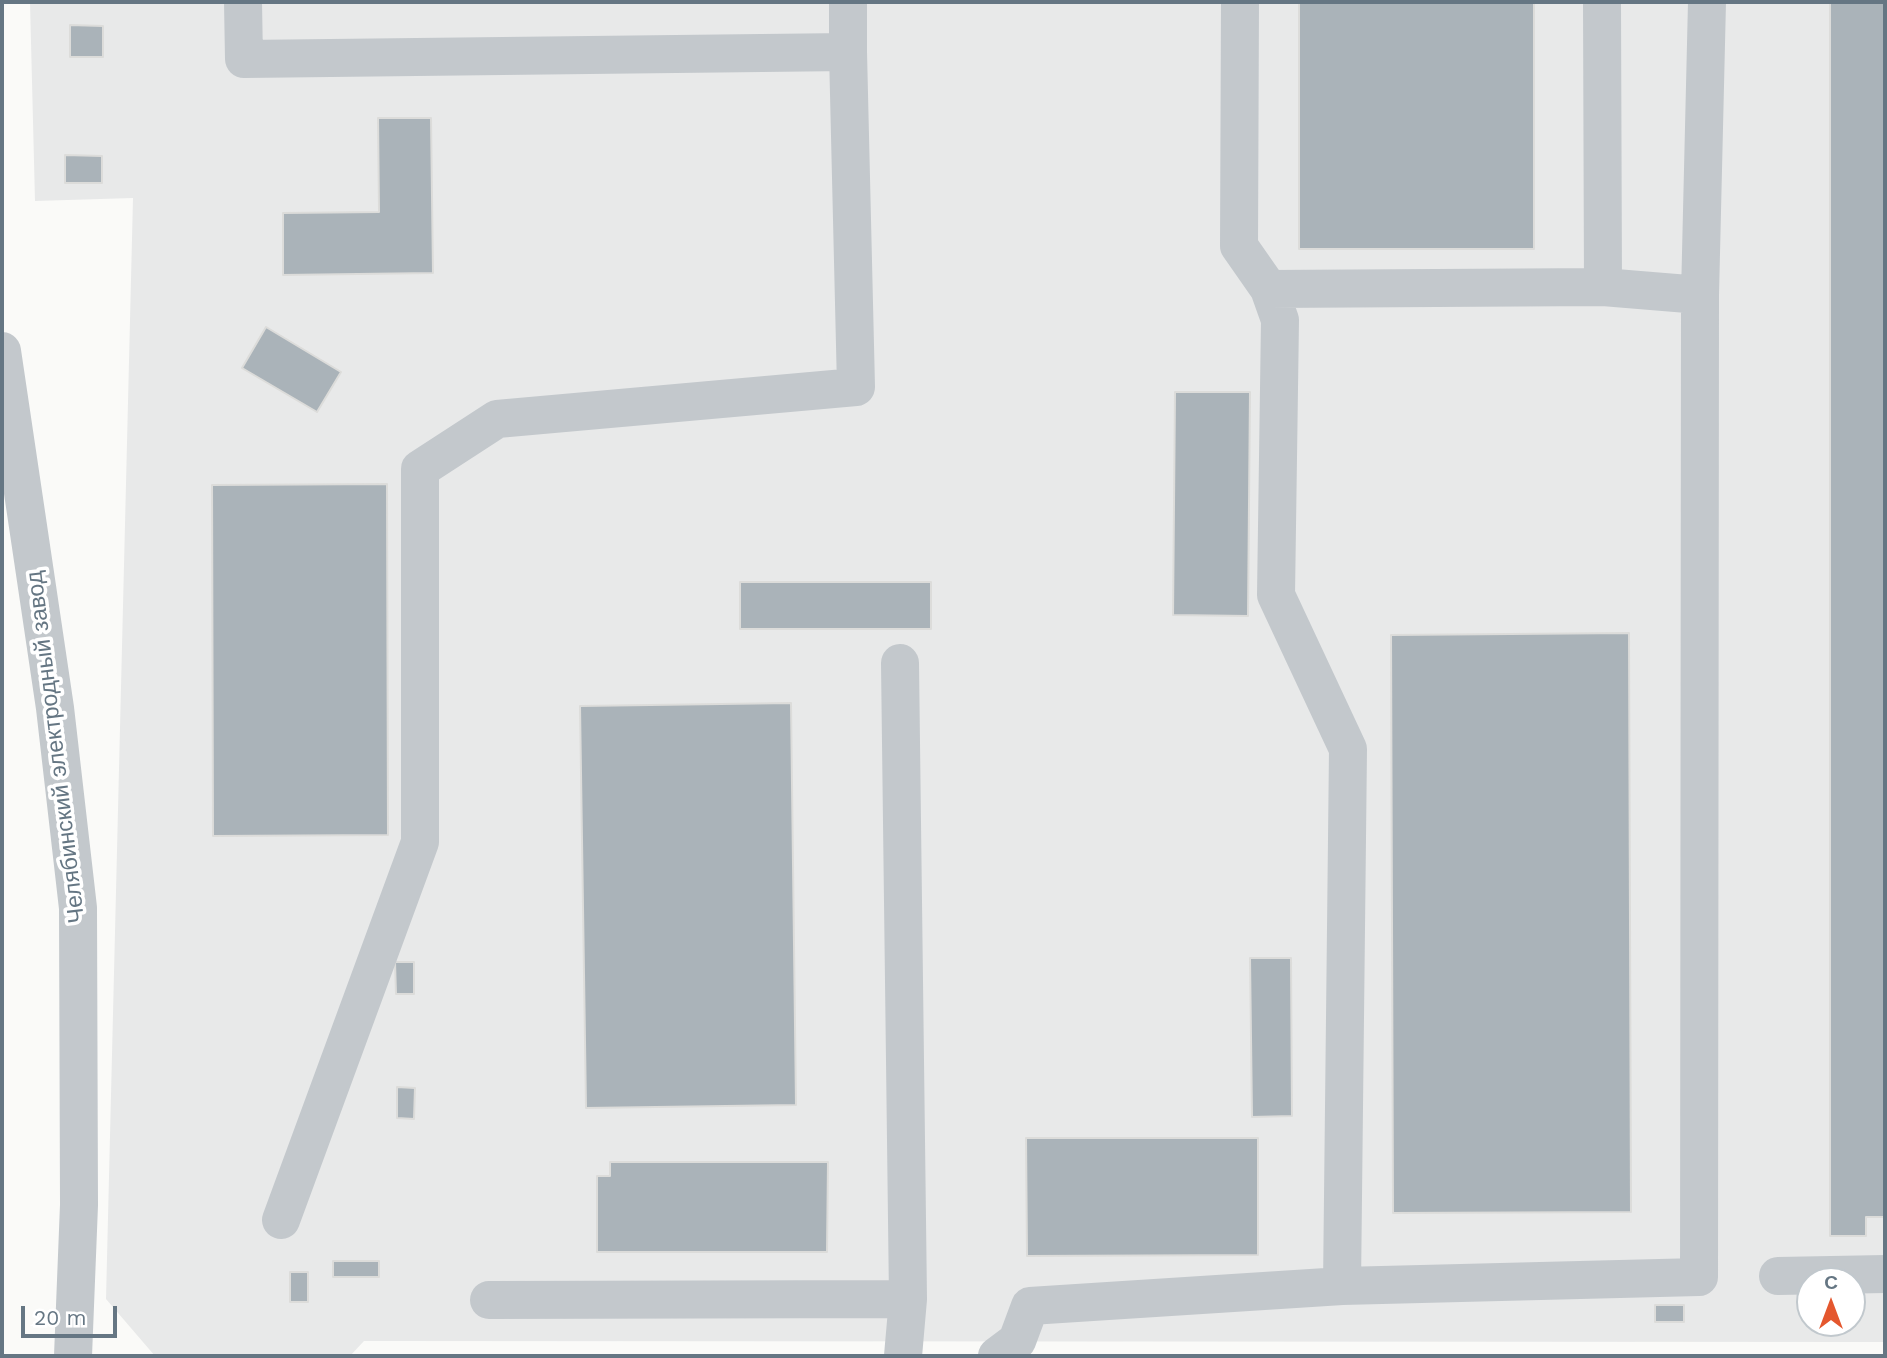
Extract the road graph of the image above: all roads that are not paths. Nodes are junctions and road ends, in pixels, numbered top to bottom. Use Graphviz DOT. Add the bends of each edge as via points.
graph roads {
  1 [pos="243,2"];
  2 [pos="848,2"];
  3 [pos="1240,2"];
  4 [pos="1602,2"];
  5 [pos="1707,2"];
  6 [pos="848,51"];
  7 [pos="1603,287"];
  8 [pos="1269,289"];
  9 [pos="1700,295"];
  10 [pos="2,351"];
  11 [pos="900,663"];
  12 [pos="281,1220"];
  13 [pos="1885,1274"];
  14 [pos="1777,1276"];
  15 [pos="1342,1286"];
  16 [pos="908,1299"];
  17 [pos="489,1300"];
  18 [pos="73,1356"];
  19 [pos="903,1356"];
  20 [pos="997,1356"];
  1 -- 6 [label="street" via="244,59"];
  2 -- 6 [label="street"];
  3 -- 8 [label="street" via="1239,246"];
  4 -- 7 [label="street"];
  5 -- 9 [label="street"];
  6 -- 12 [label="street" via="856,387 497,419 420,469 420,842"];
  7 -- 8 [label="street"];
  7 -- 9 [label="street"];
  8 -- 15 [label="street" via="1280,320 1276,595 1348,750"];
  9 -- 15 [label="street" via="1699,1277"];
  10 -- 18 [label="street, Челябинский электродный завод" via="55,708 78,908 79,1205"];
  11 -- 16 [label="street"];
  13 -- 14 [label="street"];
  15 -- 20 [label="street" via="1030,1306 1017,1341"];
  16 -- 17 [label="street"];
  16 -- 19 [label="street"];
}
